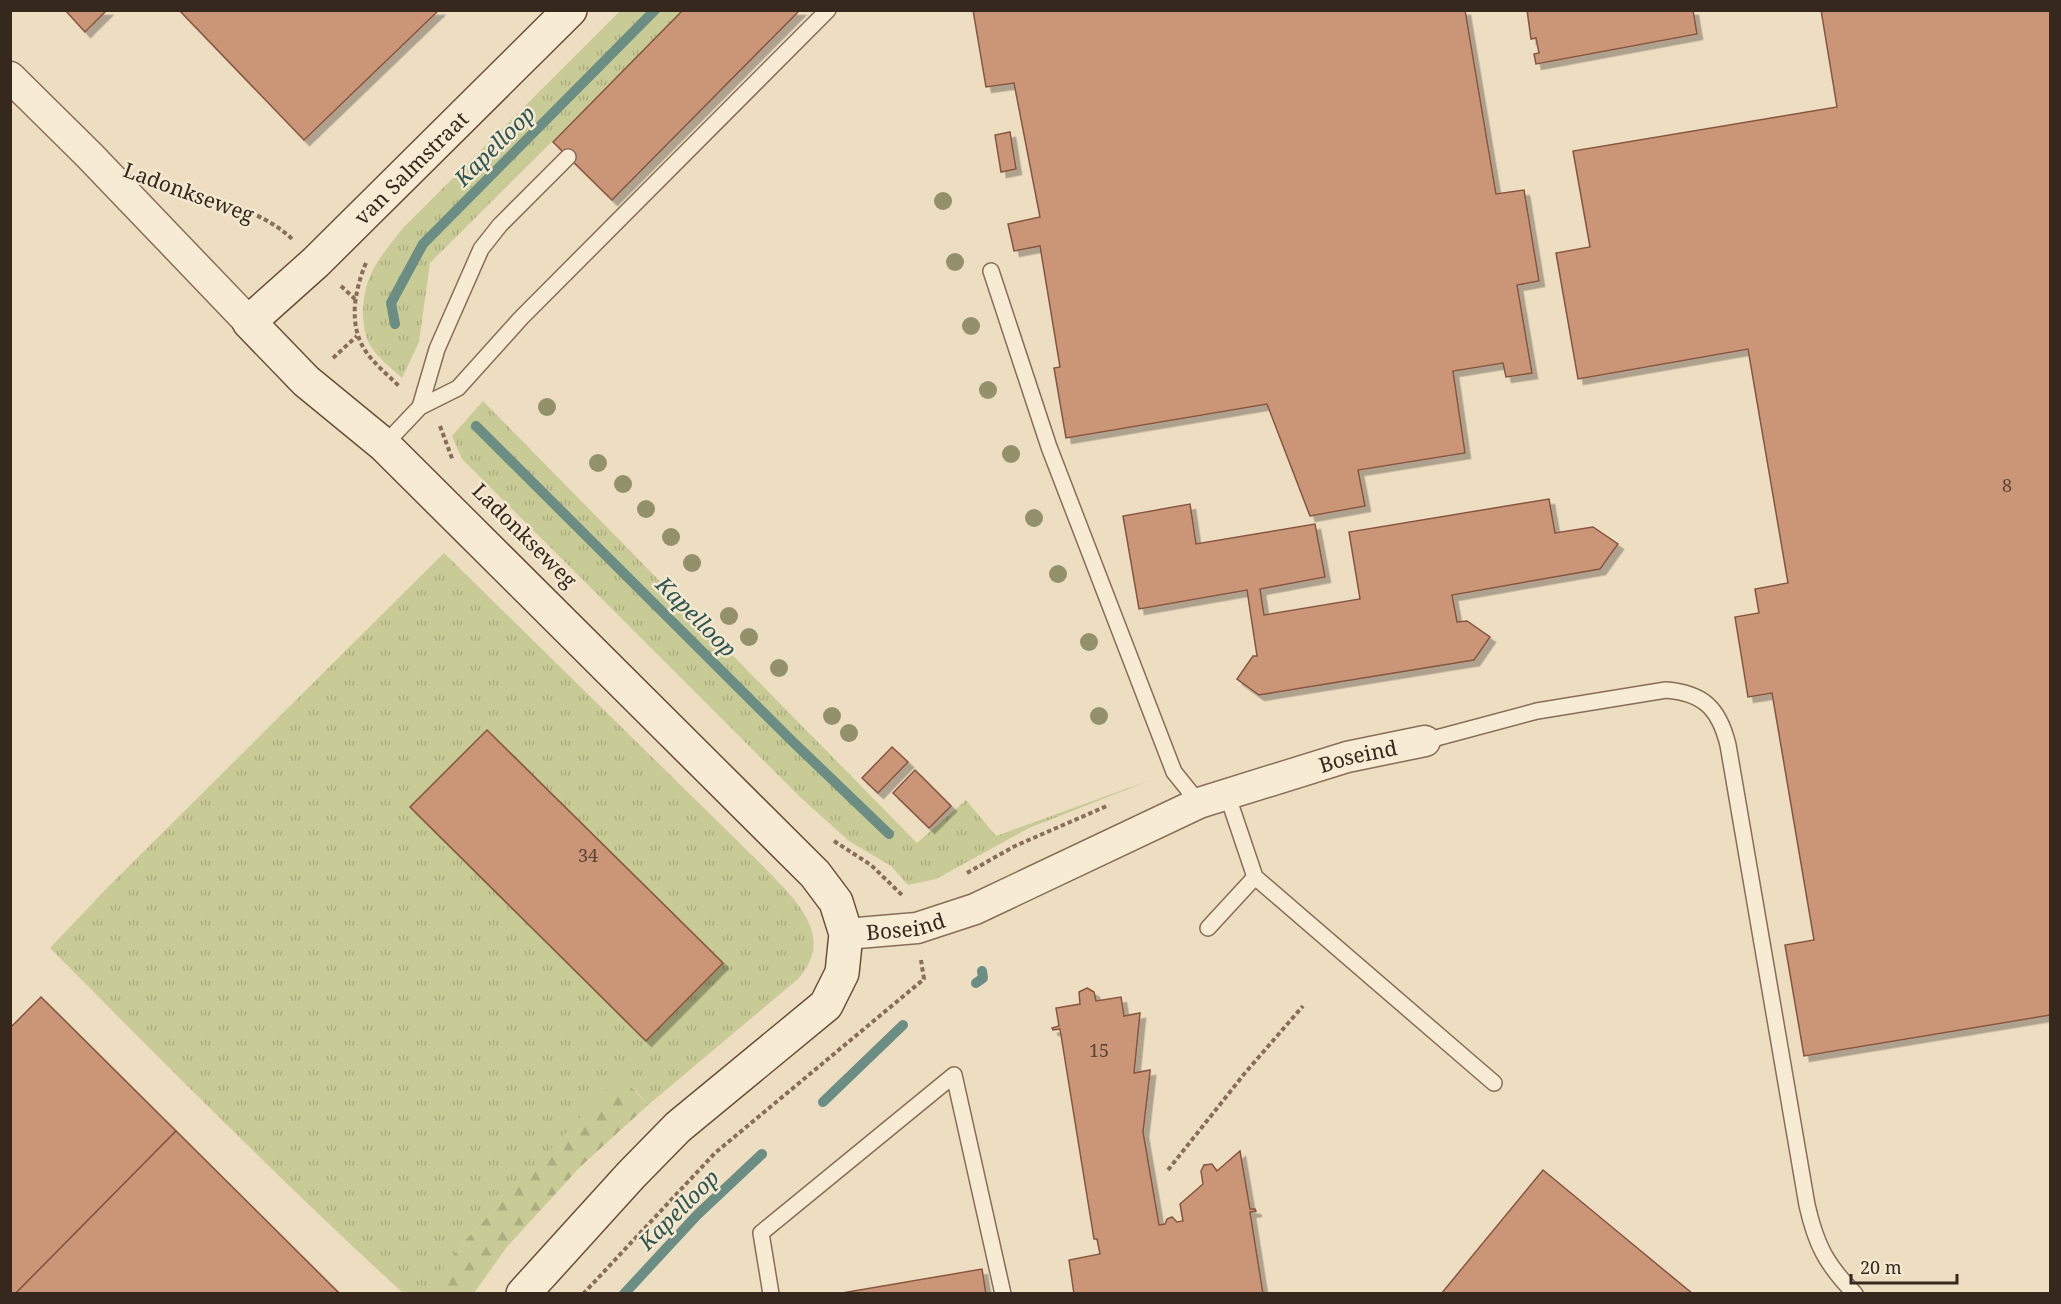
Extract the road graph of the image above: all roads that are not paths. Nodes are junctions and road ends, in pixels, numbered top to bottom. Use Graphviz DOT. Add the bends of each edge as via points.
graph roads {
  1 [pos="570,10"];
  2 [pos="828,10"];
  3 [pos="10,77"];
  4 [pos="568,157"];
  5 [pos="991,271"];
  6 [pos="249,322"];
  7 [pos="420,407"];
  8 [pos="384,445"];
  9 [pos="1425,741"];
  10 [pos="1227,794"];
  11 [pos="1199,803"];
  12 [pos="1255,877"];
  13 [pos="1208,928"];
  14 [pos="846,934"];
  15 [pos="1494,1083"];
  16 [pos="525,1293"];
  17 [pos="771,1293"];
  18 [pos="1003,1293"];
  19 [pos="1855,1293"];
  1 -- 6 [label="street, van Salmstraat" via="316,262"];
  2 -- 7 [label="lane" via="521,318 458,388"];
  3 -- 6 [label="street, Ladonkseweg"];
  4 -- 7 [label="lane" via="481,249 437,349"];
  5 -- 11 [label="lane" via="1048,447 1174,772"];
  6 -- 8 [label="street, Ladonkseweg" via="306,381"];
  7 -- 8 [label="lane"];
  8 -- 14 [label="street, Ladonkseweg" via="815,874 836,902"];
  9 -- 10 [label="street, Boseind" via="1347,757"];
  9 -- 19 [label="lane" via="1537,711 1666,690 1685,692 1714,711 1728,745 1810,1221 1819,1248"];
  10 -- 11 [label="street, Boseind"];
  10 -- 12 [label="lane"];
  11 -- 14 [label="street, Boseind" via="975,909 917,928"];
  12 -- 13 [label="lane"];
  12 -- 15 [label="lane"];
  14 -- 16 [label="street, Boseind" via="842,973 826,1005 678,1127"];
  17 -- 18 [label="lane" via="761,1233 954,1075"];
}
